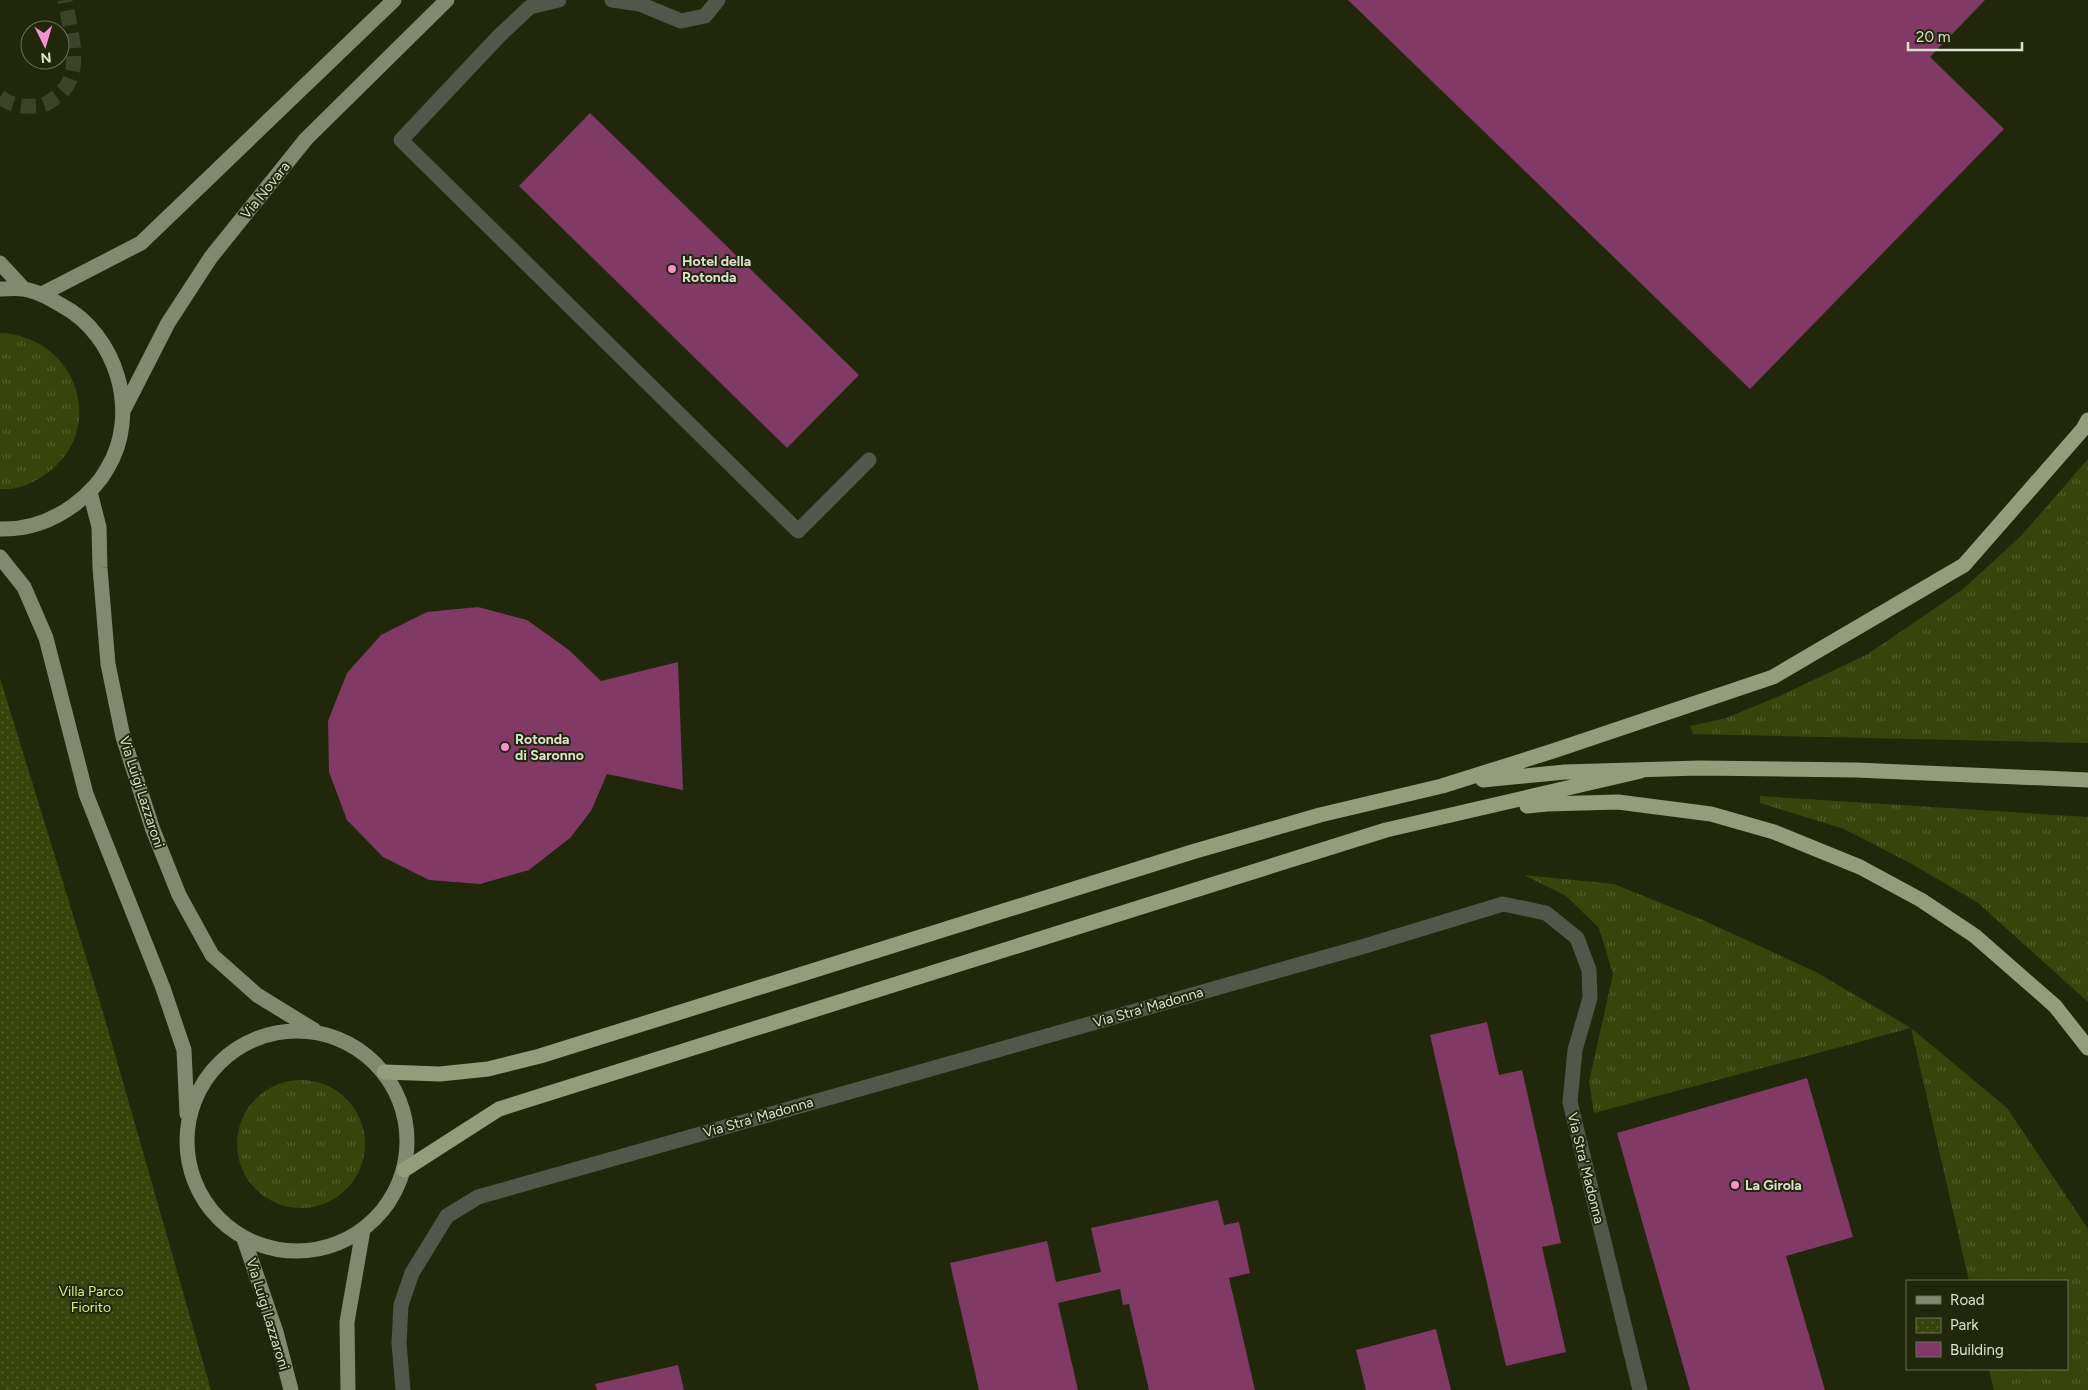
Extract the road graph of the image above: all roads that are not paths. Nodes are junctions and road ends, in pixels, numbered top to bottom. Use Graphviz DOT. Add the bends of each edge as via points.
graph roads {
  1 [pos="394,0"];
  2 [pos="447,0"];
  3 [pos="559,0"];
  4 [pos="612,0"];
  5 [pos="718,0"];
  6 [pos="0,262"];
  7 [pos="0,289"];
  8 [pos="24,289"];
  9 [pos="42,294"];
  10 [pos="123,411"];
  11 [pos="2088,420"];
  12 [pos="869,460"];
  13 [pos="90,492"];
  14 [pos="0,529"];
  15 [pos="0,557"];
  16 [pos="1641,771"];
  17 [pos="2088,780"];
  18 [pos="1442,786"];
  19 [pos="1456,814"];
  20 [pos="315,1031"];
  21 [pos="2088,1048"];
  22 [pos="384,1072"];
  23 [pos="187,1123"];
  24 [pos="404,1170"];
  25 [pos="363,1230"];
  26 [pos="244,1238"];
  27 [pos="291,1390"];
  28 [pos="348,1390"];
  29 [pos="403,1390"];
  30 [pos="1640,1390"];
  1 -- 9 [label="main road" via="142,243"];
  2 -- 10 [label="main road, Via Novara" via="306,139 211,257 168,323"];
  3 -- 12 [label="street" via="530,7 401,140 798,531"];
  4 -- 5 [label="street" via="640,4 681,22 705,16"];
  6 -- 8 [label="main road"];
  7 -- 8 [label="main road"];
  8 -- 9 [label="main road"];
  9 -- 10 [label="main road" via="75,312 102,339 118,373"];
  10 -- 13 [label="main road" via="119,440 111,462"];
  11 -- 18 [label="highway" via="1964,565 1773,677"];
  13 -- 14 [label="main road" via="58,517 19,530"];
  13 -- 20 [label="main road, Via Luigi Lazzaroni" via="99,527 108,664 123,737 178,895 212,955 257,995"];
  15 -- 23 [label="main road" via="24,587 46,638 86,794 163,988 184,1050"];
  16 -- 17 [label="highway" via="1699,768 1856,770"];
  16 -- 18 [label="highway" via="1537,774"];
  16 -- 19 [label="highway"];
  18 -- 22 [label="highway" via="1320,815 1201,850 540,1056 479,1070 440,1074"];
  19 -- 21 [label="highway" via="1547,804 1618,802 1711,814 1774,832 1860,867 1921,900 1975,936 2055,1006"];
  19 -- 24 [label="highway" via="1386,830 499,1109"];
  20 -- 22 [label="main road" via="341,1039 365,1053"];
  20 -- 23 [label="main road" via="280,1031 247,1041 218,1062 198,1090"];
  22 -- 24 [label="main road" via="401,1102 408,1136"];
  23 -- 26 [label="main road" via="187,1158 197,1190 216,1218"];
  24 -- 25 [label="main road" via="388,1203"];
  25 -- 26 [label="main road" via="335,1244 305,1251 274,1249"];
  25 -- 28 [label="main road" via="347,1322"];
  26 -- 27 [label="main road, Via Luigi Lazzaroni" via="276,1332"];
  29 -- 30 [label="street, Via Stra' Madonna" via="399,1343 401,1305 412,1273 447,1216 478,1197 1503,904 1546,913 1577,938 1589,970 1590,998 1575,1050 1570,1102"];
}
